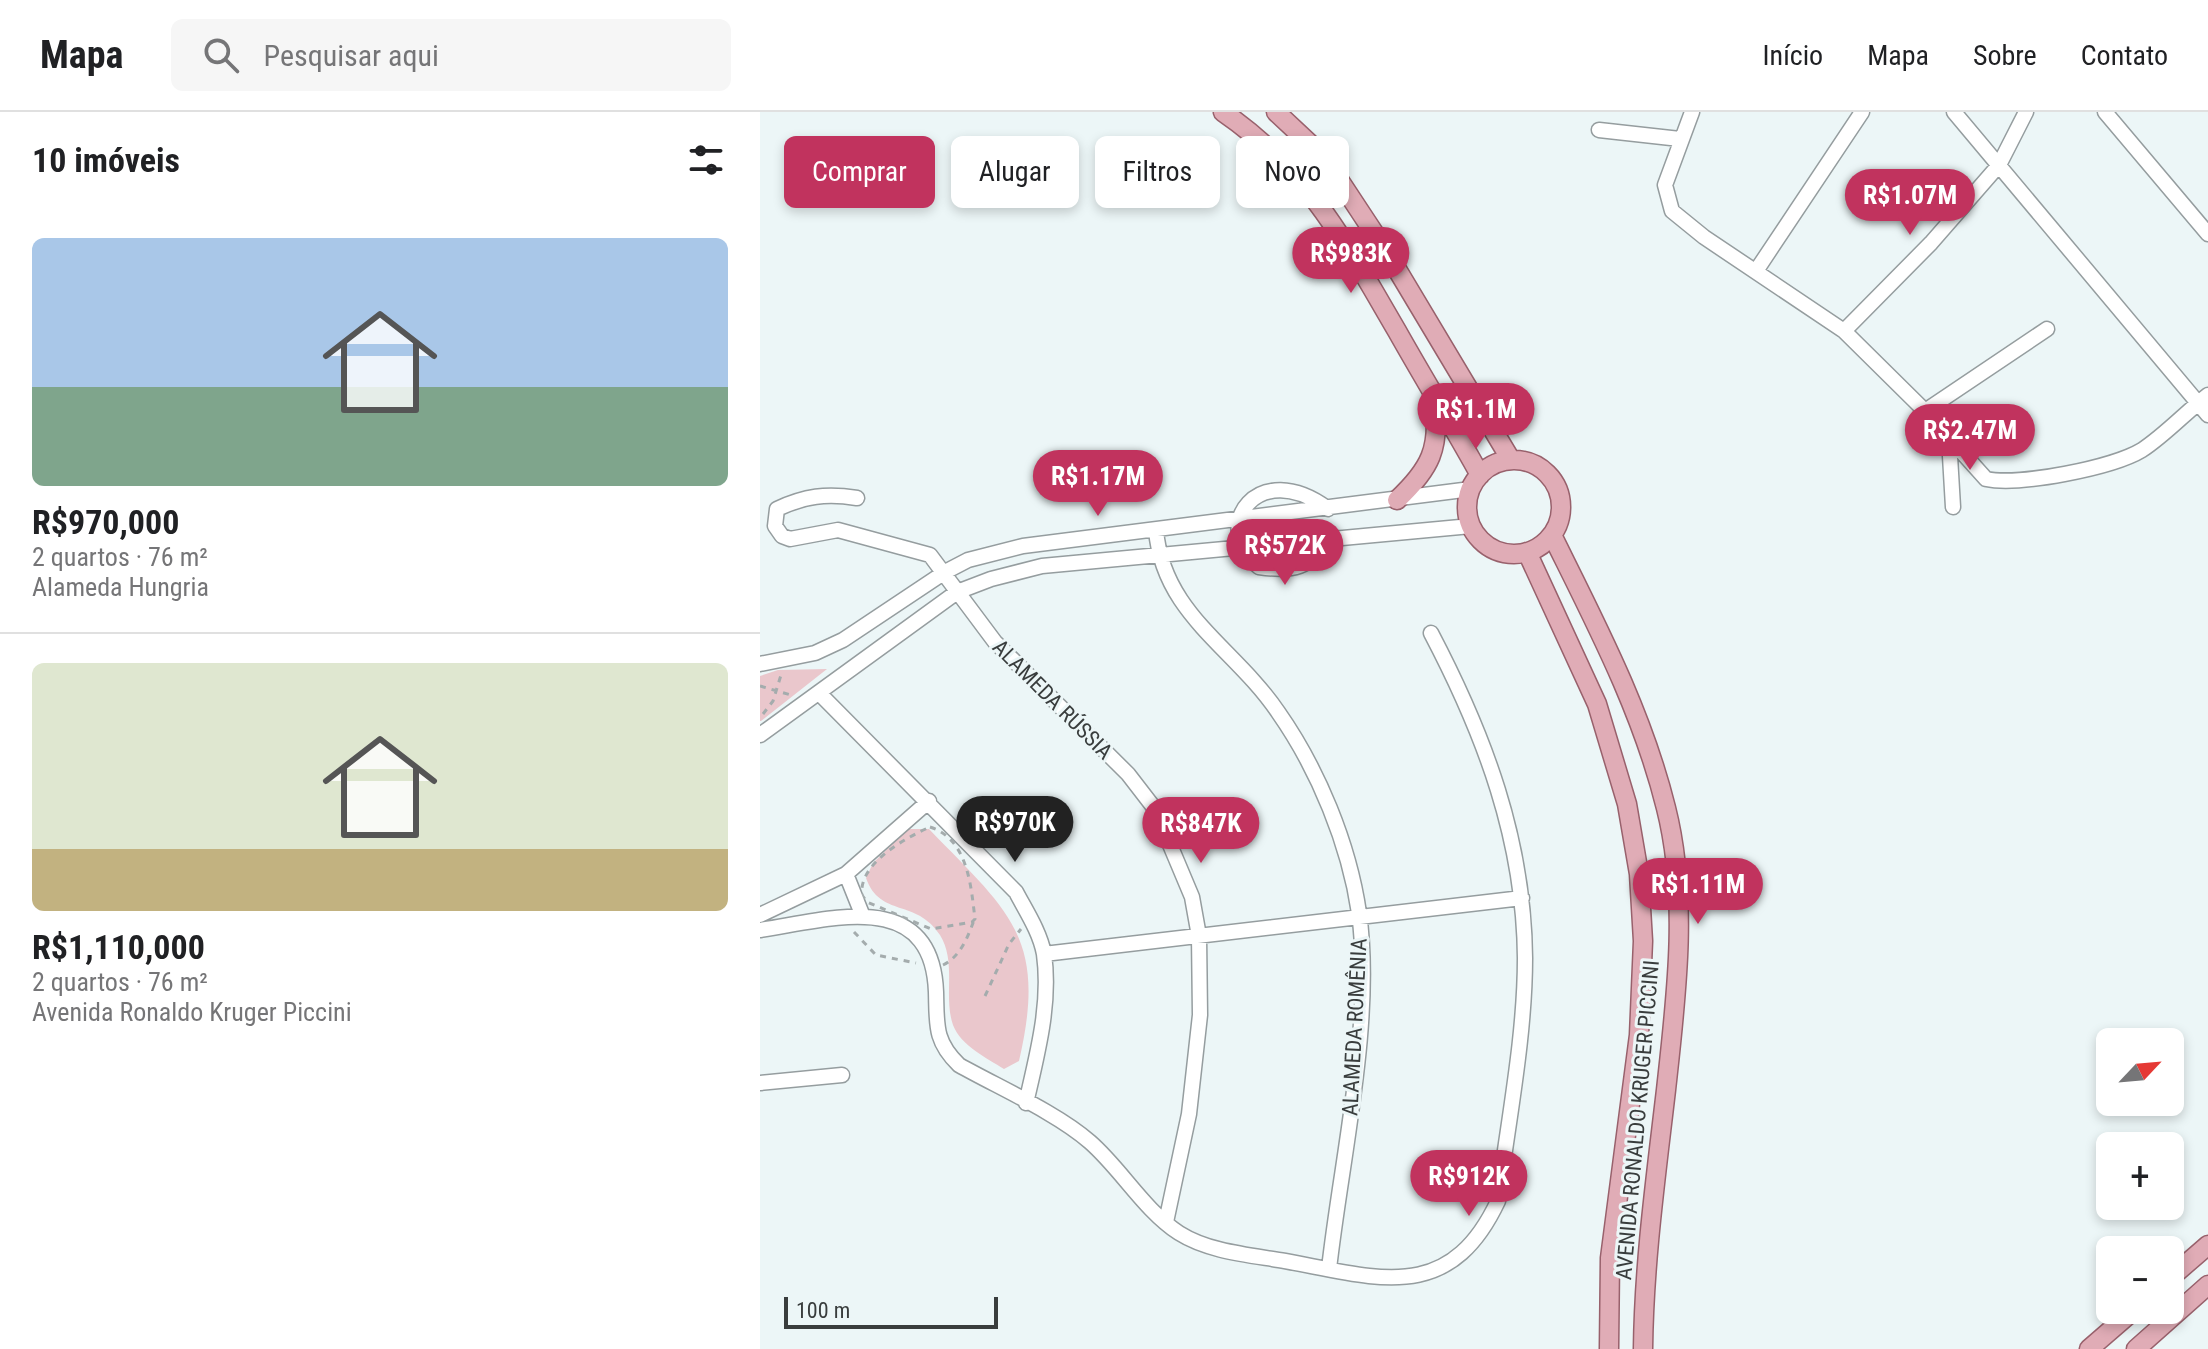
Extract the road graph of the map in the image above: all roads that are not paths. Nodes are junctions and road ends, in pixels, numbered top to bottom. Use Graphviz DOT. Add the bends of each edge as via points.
graph roads {
  1 [pos="1223,112"];
  2 [pos="1276,112"];
  3 [pos="1692,112"];
  4 [pos="1862,112"];
  5 [pos="1954,112"];
  6 [pos="2026,112"];
  7 [pos="2105,112"];
  8 [pos="1599,130"];
  9 [pos="1680,139"];
  10 [pos="1999,165"];
  11 [pos="2208,234"];
  12 [pos="1756,271"];
  13 [pos="2047,329"];
  14 [pos="1844,331"];
  15 [pos="1433,395"];
  16 [pos="2203,399"];
  17 [pos="1925,411"];
  18 [pos="2208,415"];
  19 [pos="1949,439"];
  20 [pos="1511,460"];
  21 [pos="1476,482"];
  22 [pos="857,498"];
  23 [pos="1397,500"];
  24 [pos="1953,507"];
  25 [pos="1328,509"];
  26 [pos="1239,520"];
  27 [pos="1471,526"];
  28 [pos="1156,530"];
  29 [pos="1552,535"];
  30 [pos="1329,540"];
  31 [pos="1242,547"];
  32 [pos="1527,552"];
  33 [pos="1158,555"];
  34 [pos="945,572"];
  35 [pos="957,592"];
  36 [pos="1431,633"];
  37 [pos="760,664"];
  38 [pos="819,693"];
  39 [pos="760,735"];
  40 [pos="929,801"];
  41 [pos="846,874"];
  42 [pos="1522,898"];
  43 [pos="862,914"];
  44 [pos="760,915"];
  45 [pos="1359,916"];
  46 [pos="760,930"];
  47 [pos="1199,936"];
  48 [pos="1044,954"];
  49 [pos="842,1075"];
  50 [pos="760,1083"];
  51 [pos="1026,1103"];
  52 [pos="1166,1222"];
  53 [pos="2208,1245"];
  54 [pos="2184,1266"];
  55 [pos="1329,1269"];
  56 [pos="2208,1285"];
  57 [pos="2118,1324"];
  58 [pos="1609,1349"];
  59 [pos="1643,1349"];
  60 [pos="2089,1349"];
  61 [pos="2136,1349"];
  1 -- 15 [label="main road" via="1294,171 1330,216"];
  2 -- 20 [label="main road" via="1324,157"];
  3 -- 9 [label="street"];
  4 -- 12 [label="street"];
  5 -- 10 [label="street"];
  6 -- 10 [label="street"];
  7 -- 11 [label="street"];
  8 -- 9 [label="street"];
  9 -- 12 [label="street" via="1665,185 1672,211"];
  10 -- 14 [label="street"];
  10 -- 16 [label="street"];
  12 -- 14 [label="street"];
  13 -- 17 [label="street"];
  14 -- 17 [label="street"];
  15 -- 21 [label="main road"];
  15 -- 23 [label="main road" via="1436,447"];
  16 -- 18 [label="street"];
  16 -- 19 [label="street" via="2142,450 2084,471 1986,479"];
  17 -- 19 [label="street"];
  19 -- 24 [label="street"];
  20 -- 21 [label="main road"];
  20 -- 29 [label="main road" via="1539,468 1558,492 1559,522"];
  21 -- 23 [label="street"];
  21 -- 27 [label="main road" via="1468,513"];
  22 -- 34 [label="street" via="829,493 803,497 777,509 775,526 790,539 838,530 916,550 930,555"];
  23 -- 25 [label="street"];
  25 -- 26 [label="street"];
  25 -- 26 [label="street" via="1308,494 1276,489 1248,502"];
  26 -- 28 [label="street"];
  26 -- 31 [label="street"];
  27 -- 30 [label="street"];
  27 -- 32 [label="main road" via="1494,549"];
  28 -- 33 [label="street, ALAMEDA ROMÊNIA"];
  28 -- 34 [label="street" via="1023,546 968,560"];
  29 -- 32 [label="main road"];
  29 -- 59 [label="main road, AVENIDA RONALDO KRUGER PICCINI" via="1621,674 1644,734 1667,810 1678,896 1676,999 1653,1199"];
  30 -- 31 [label="street"];
  30 -- 31 [label="street" via="1306,565 1275,570 1259,567"];
  31 -- 33 [label="street"];
  32 -- 58 [label="main road, AVENIDA RONALDO KRUGER PICCINI" via="1597,704 1627,804 1639,874 1639,1035 1610,1258"];
  33 -- 35 [label="street" via="1042,566"];
  33 -- 45 [label="street, ALAMEDA ROMÊNIA" via="1166,580 1187,611 1278,712 1313,775 1350,866"];
  34 -- 35 [label="street, ALAMEDA RÚSSIA"];
  34 -- 37 [label="street" via="843,640 815,653"];
  35 -- 38 [label="street"];
  35 -- 47 [label="street, ALAMEDA RÚSSIA" via="995,642 1128,774 1155,809 1192,897"];
  36 -- 42 [label="street" via="1495,772"];
  38 -- 39 [label="street"];
  38 -- 40 [label="street"];
  40 -- 41 [label="street"];
  40 -- 48 [label="street" via="1016,892"];
  41 -- 43 [label="street"];
  41 -- 44 [label="street"];
  42 -- 45 [label="street"];
  42 -- 55 [label="street" via="1520,1022 1498,1201 1483,1232 1461,1257 1409,1276"];
  43 -- 46 [label="street"];
  43 -- 51 [label="street" via="883,916 907,929 927,952 935,972 943,1050 959,1065"];
  45 -- 47 [label="street"];
  45 -- 55 [label="street, ALAMEDA ROMÊNIA" via="1356,1069"];
  47 -- 48 [label="street"];
  47 -- 52 [label="street, ALAMEDA RÚSSIA" via="1196,1058"];
  48 -- 51 [label="street" via="1043,1029"];
  49 -- 50 [label="street"];
  51 -- 52 [label="street" via="1088,1141"];
  52 -- 55 [label="street" via="1217,1249"];
  53 -- 54 [label="main road"];
  56 -- 61 [label="main road"];
  57 -- 60 [label="main road"];
}
